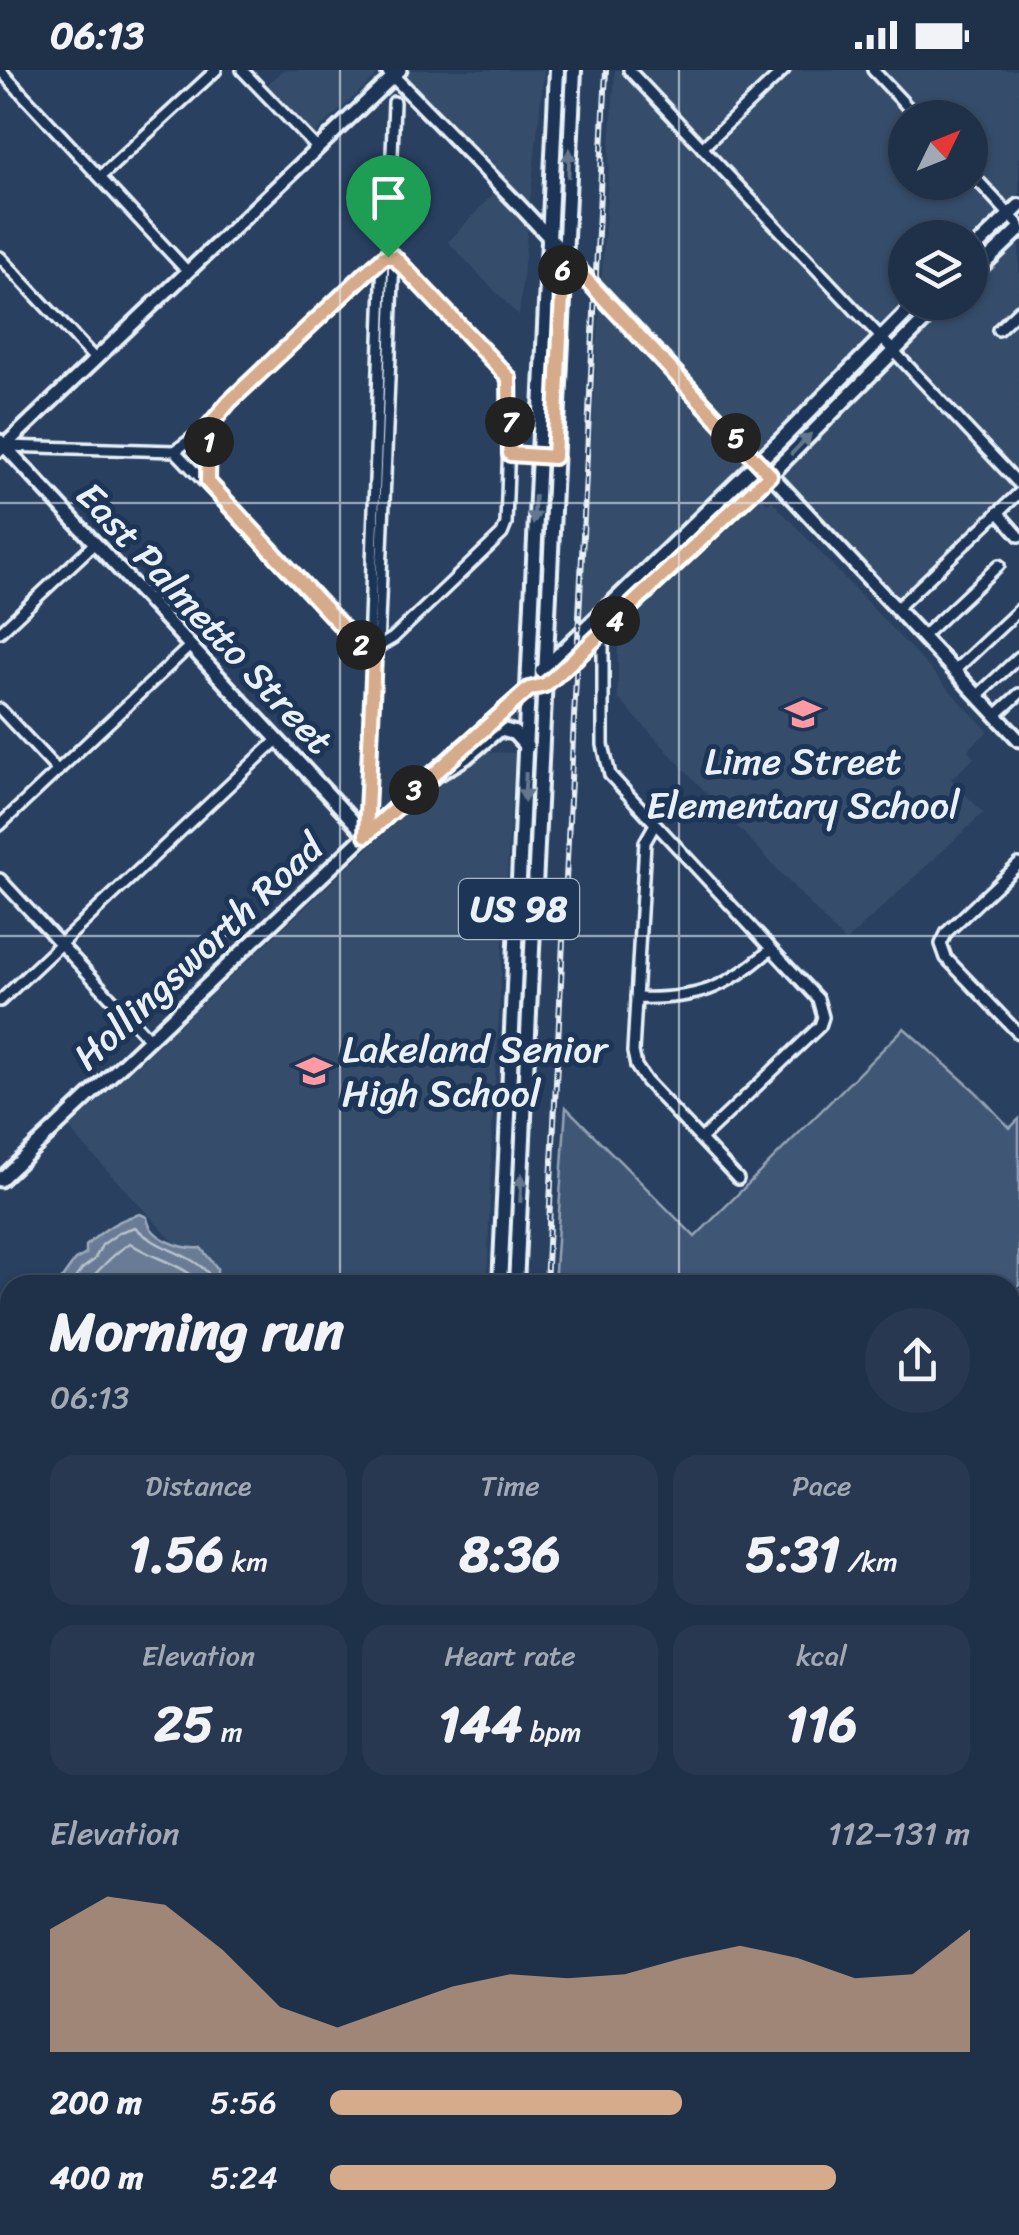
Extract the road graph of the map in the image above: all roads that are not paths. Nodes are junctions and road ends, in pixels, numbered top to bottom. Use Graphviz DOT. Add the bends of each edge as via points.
graph roads {
  1 [pos="216,70"];
  2 [pos="242,70"];
  3 [pos="557,70"];
  4 [pos="574,70"];
  5 [pos="629,70"];
  6 [pos="784,70"];
  7 [pos="874,70"];
  8 [pos="6,72"];
  9 [pos="393,72"];
  10 [pos="902,100"];
  11 [pos="394,102"];
  12 [pos="317,148"];
  13 [pos="702,148"];
  14 [pos="100,176"];
  15 [pos="988,190"];
  16 [pos="1017,219"];
  17 [pos="548,238"];
  18 [pos="988,239"];
  19 [pos="988,255"];
  20 [pos="564,256"];
  21 [pos="0,257"];
  22 [pos="388,257"];
  23 [pos="188,272"];
  24 [pos="1019,310"];
  25 [pos="898,320"];
  26 [pos="924,320"];
  27 [pos="998,330"];
  28 [pos="881,337"];
  29 [pos="893,350"];
  30 [pos="95,360"];
  31 [pos="209,426"];
  32 [pos="2,446"];
  33 [pos="175,451"];
  34 [pos="510,454"];
  35 [pos="537,456"];
  36 [pos="554,457"];
  37 [pos="758,462"];
  38 [pos="770,475"];
  39 [pos="208,482"];
  40 [pos="1019,484"];
  41 [pos="1019,493"];
  42 [pos="998,512"];
  43 [pos="1019,536"];
  44 [pos="95,543"];
  45 [pos="999,565"];
  46 [pos="896,609"];
  47 [pos="1019,610"];
  48 [pos="603,612"];
  49 [pos="0,632"];
  50 [pos="604,632"];
  51 [pos="922,637"];
  52 [pos="190,646"];
  53 [pos="373,650"];
  54 [pos="1019,657"];
  55 [pos="544,668"];
  56 [pos="954,671"];
  57 [pos="545,685"];
  58 [pos="529,689"];
  59 [pos="1019,694"];
  60 [pos="977,696"];
  61 [pos="0,709"];
  62 [pos="996,715"];
  63 [pos="1019,740"];
  64 [pos="276,741"];
  65 [pos="527,746"];
  66 [pos="58,771"];
  67 [pos="421,784"];
  68 [pos="0,825"];
  69 [pos="654,826"];
  70 [pos="366,835"];
  71 [pos="1019,864"];
  72 [pos="0,879"];
  73 [pos="60,944"];
  74 [pos="770,950"];
  75 [pos="636,998"];
  76 [pos="0,1001"];
  77 [pos="1019,1034"];
  78 [pos="149,1039"];
  79 [pos="701,1139"];
  80 [pos="3,1171"];
  81 [pos="738,1179"];
  82 [pos="501,1275"];
  83 [pos="516,1275"];
  1 -- 14 [label="street"];
  2 -- 12 [label="street"];
  3 -- 17 [label="main road, US 98"];
  20 -- 4 [label="main road, US 98, one-way"];
  5 -- 13 [label="street"];
  6 -- 13 [label="street"];
  7 -- 10 [label="street"];
  8 -- 14 [label="street"];
  9 -- 12 [label="street"];
  9 -- 17 [label="street"];
  11 -- 22 [label="street"];
  12 -- 23 [label="street"];
  13 -- 28 [label="street"];
  14 -- 23 [label="street"];
  15 -- 16 [label="street"];
  16 -- 18 [label="main road"];
  16 -- 19 [label="main road"];
  17 -- 20 [label="street"];
  17 -- 35 [label="main road, US 98"];
  20 -- 36 [label="main road, US 98"];
  20 -- 37 [label="street"];
  21 -- 30 [label="street"];
  22 -- 31 [label="street"];
  22 -- 34 [label="street" via="510,383"];
  22 -- 53 [label="street"];
  23 -- 30 [label="street"];
  24 -- 27 [label="street"];
  25 -- 28 [label="main road"];
  26 -- 29 [label="main road"];
  28 -- 29 [label="street"];
  28 -- 37 [label="main road"];
  38 -- 29 [label="main road, one-way"];
  29 -- 40 [label="street"];
  30 -- 32 [label="street"];
  31 -- 33 [label="street"];
  31 -- 39 [label="street"];
  32 -- 33 [label="street"];
  32 -- 44 [label="street, East Palmetto Street"];
  33 -- 39 [label="street"];
  34 -- 35 [label="street"];
  34 -- 53 [label="street" via="502,534"];
  35 -- 36 [label="street"];
  35 -- 58 [label="main road, US 98, one-way"];
  36 -- 55 [label="main road, US 98"];
  37 -- 38 [label="street"];
  37 -- 48 [label="main road"];
  38 -- 46 [label="street"];
  38 -- 50 [label="main road"];
  39 -- 53 [label="street" via="358,644"];
  41 -- 42 [label="street"];
  42 -- 43 [label="street"];
  42 -- 46 [label="street"];
  44 -- 49 [label="street"];
  44 -- 52 [label="street, East Palmetto Street"];
  45 -- 51 [label="street"];
  46 -- 51 [label="street"];
  47 -- 56 [label="street"];
  48 -- 50 [label="street"];
  48 -- 55 [label="main road"];
  50 -- 57 [label="main road"];
  50 -- 69 [label="street" via="604,758"];
  51 -- 56 [label="street"];
  52 -- 64 [label="street, East Palmetto Street"];
  52 -- 66 [label="street"];
  53 -- 70 [label="street"];
  54 -- 60 [label="street"];
  55 -- 57 [label="main road, US 98"];
  55 -- 58 [label="main road"];
  56 -- 60 [label="street"];
  57 -- 58 [label="main road"];
  83 -- 57 [label="main road, US 98, one-way"];
  58 -- 65 [label="main road, US 98"];
  58 -- 67 [label="street, Hollingsworth Road"];
  59 -- 62 [label="street"];
  60 -- 62 [label="street"];
  61 -- 66 [label="street"];
  62 -- 63 [label="street"];
  64 -- 70 [label="street, East Palmetto Street"];
  64 -- 73 [label="street"];
  65 -- 67 [label="main road" via="500,730"];
  65 -- 82 [label="main road, US 98, one-way"];
  66 -- 68 [label="street"];
  67 -- 70 [label="street, Hollingsworth Road"];
  69 -- 74 [label="street"];
  69 -- 75 [label="street" via="644,842"];
  70 -- 78 [label="street, Hollingsworth Road"];
  71 -- 77 [label="street" via="942,944 946,958"];
  72 -- 73 [label="street"];
  73 -- 76 [label="street"];
  73 -- 78 [label="street"];
  74 -- 75 [label="street" via="708,992"];
  74 -- 79 [label="street" via="818,999 820,1026"];
  75 -- 79 [label="street" via="636,1066"];
  78 -- 80 [label="street, Hollingsworth Road"];
  79 -- 81 [label="street"];
}
